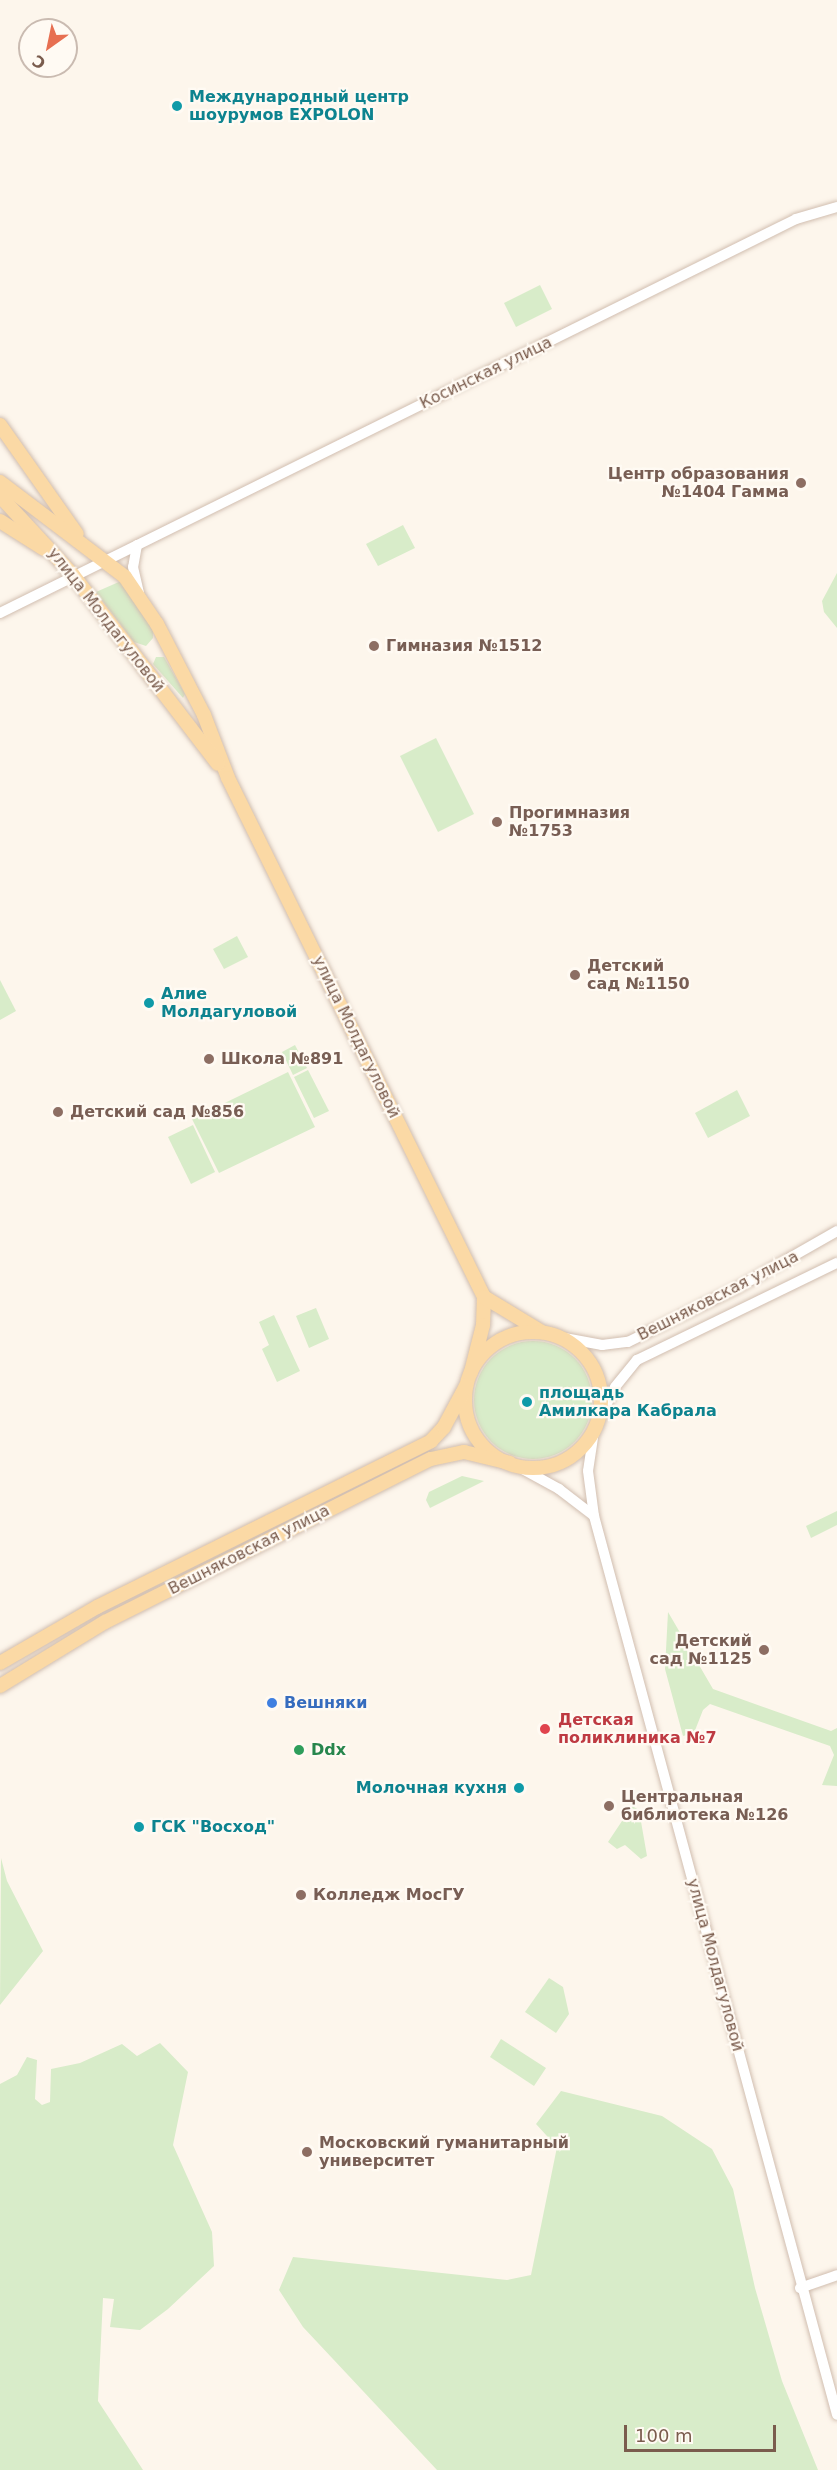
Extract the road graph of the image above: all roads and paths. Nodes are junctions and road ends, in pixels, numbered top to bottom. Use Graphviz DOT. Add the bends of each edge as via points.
graph roads {
  1 [pos="837,207"];
  2 [pos="0,425"];
  3 [pos="0,482"];
  4 [pos="0,496"];
  5 [pos="0,521"];
  6 [pos="85,545"];
  7 [pos="137,545"];
  8 [pos="106,559"];
  9 [pos="59,560"];
  10 [pos="73,575"];
  11 [pos="139,594"];
  12 [pos="0,613"];
  13 [pos="197,702"];
  14 [pos="179,712"];
  15 [pos="228,778"];
  16 [pos="837,1231"];
  17 [pos="837,1263"];
  18 [pos="484,1297"];
  19 [pos="544,1333"];
  20 [pos="559,1337"];
  21 [pos="471,1372"];
  22 [pos="466,1386"];
  23 [pos="596,1425"];
  24 [pos="515,1465"];
  25 [pos="594,1516"];
  26 [pos="139,1585"];
  27 [pos="147,1601"];
  28 [pos="64,1625"];
  29 [pos="72,1641"];
  30 [pos="0,1663"];
  31 [pos="0,1686"];
  32 [pos="837,2275"];
  33 [pos="800,2288"];
  34 [pos="837,2415"];
  1 -- 7 [label="street, Косинская улица" via="796,219"];
  2 -- 6 [label="main road"];
  3 -- 6 [label="main road, улица Молдагуловой"];
  4 -- 9 [label="main road, улица Молдагуловой"];
  5 -- 9 [label="main road"];
  6 -- 8 [label="main road, улица Молдагуловой"];
  7 -- 8 [label="street, Косинская улица"];
  7 -- 11 [label="street" via="133,567"];
  8 -- 10 [label="street, Косинская улица"];
  8 -- 11 [label="main road, улица Молдагуловой"];
  9 -- 10 [label="main road, улица Молдагуловой"];
  10 -- 12 [label="street, Косинская улица"];
  10 -- 14 [label="main road, улица Молдагуловой"];
  11 -- 13 [label="main road, улица Молдагуловой"];
  13 -- 14 [label="street" via="192,712"];
  13 -- 15 [label="main road, улица Молдагуловой"];
  14 -- 15 [label="main road, улица Молдагуловой"];
  15 -- 18 [label="main road, улица Молдагуловой"];
  16 -- 20 [label="street, Вешняковская улица" via="737,1288 628,1342 602,1345"];
  17 -- 23 [label="street, Вешняковская улица" via="637,1360 615,1387"];
  18 -- 19 [label="main road"];
  18 -- 21 [label="main road, улица Молдагуловой" via="483,1325"];
  19 -- 20 [label="main road"];
  19 -- 21 [label="main road" via="515,1335 498,1342 483,1354"];
  20 -- 23 [label="main road" via="576,1347 591,1364 601,1398"];
  21 -- 22 [label="main road"];
  22 -- 24 [label="main road" via="470,1426 481,1442"];
  22 -- 26 [label="main road, Вешняковская улица" via="444,1427 430,1441"];
  23 -- 24 [label="main road" via="567,1460 549,1466"];
  23 -- 25 [label="street, улица Молдагуловой" via="588,1471"];
  24 -- 25 [label="street" via="559,1489"];
  24 -- 27 [label="main road, Вешняковская улица" via="464,1452 439,1455"];
  25 -- 33 [label="street, улица Молдагуловой"];
  26 -- 27 [label="street" via="135,1597"];
  26 -- 28 [label="main road, Вешняковская улица"];
  27 -- 29 [label="main road, Вешняковская улица"];
  28 -- 29 [label="street" via="76,1630"];
  28 -- 30 [label="main road, Вешняковская улица"];
  29 -- 31 [label="main road, Вешняковская улица"];
  32 -- 33 [label="street"];
  33 -- 34 [label="street, улица Молдагуловой"];
}
